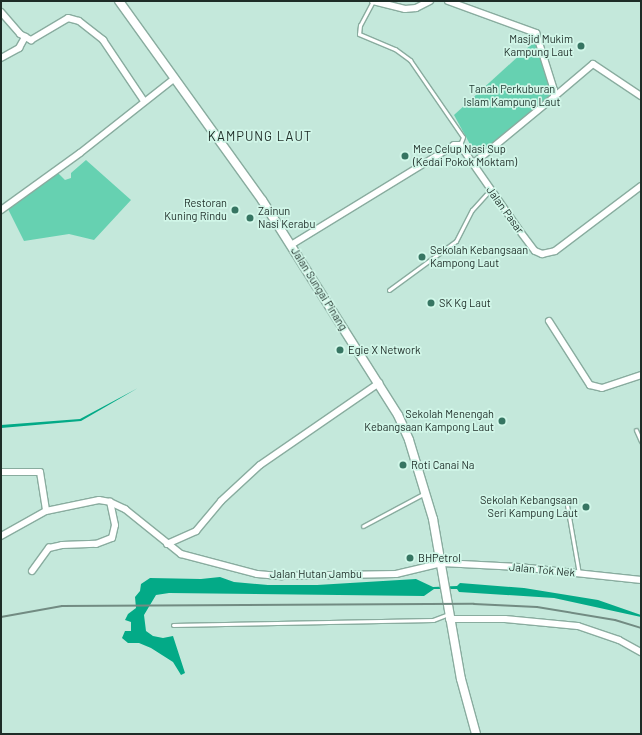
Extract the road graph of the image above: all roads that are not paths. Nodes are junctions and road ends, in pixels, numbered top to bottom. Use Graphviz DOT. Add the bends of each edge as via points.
graph roads {
  1 [pos="119,1"];
  2 [pos="373,1"];
  3 [pos="409,1"];
  4 [pos="430,1"];
  5 [pos="448,1"];
  6 [pos="405,9"];
  7 [pos="1,12"];
  8 [pos="25,38"];
  9 [pos="1,58"];
  10 [pos="175,78"];
  11 [pos="641,96"];
  12 [pos="554,97"];
  13 [pos="144,101"];
  14 [pos="460,145"];
  15 [pos="474,163"];
  16 [pos="641,186"];
  17 [pos="490,190"];
  18 [pos="1,199"];
  19 [pos="3,208"];
  20 [pos="291,245"];
  21 [pos="389,290"];
  22 [pos="549,322"];
  23 [pos="641,375"];
  24 [pos="379,383"];
  25 [pos="636,430"];
  26 [pos="641,441"];
  27 [pos="1,472"];
  28 [pos="425,493"];
  29 [pos="110,502"];
  30 [pos="567,505"];
  31 [pos="46,511"];
  32 [pos="363,526"];
  33 [pos="1,536"];
  34 [pos="167,544"];
  35 [pos="442,563"];
  36 [pos="32,571"];
  37 [pos="579,574"];
  38 [pos="641,580"];
  39 [pos="449,615"];
  40 [pos="173,625"];
  41 [pos="641,652"];
  42 [pos="476,734"];
  1 -- 10 [label="street, Jalan Sungai Pinang"];
  2 -- 6 [label="street"];
  2 -- 14 [label="lane" via="360,25 359,34 395,49 410,60 463,137"];
  3 -- 6 [label="street"];
  4 -- 6 [label="street" via="416,8"];
  5 -- 12 [label="street" via="536,33"];
  7 -- 8 [label="street"];
  8 -- 9 [label="street" via="19,48"];
  8 -- 13 [label="street" via="34,38 68,18 79,21 102,40"];
  10 -- 13 [label="street"];
  10 -- 20 [label="street, Jalan Sungai Pinang"];
  11 -- 12 [label="street" via="593,64"];
  12 -- 15 [label="street"];
  13 -- 19 [label="street" via="80,153"];
  14 -- 15 [label="street, Jalan Pasar"];
  14 -- 20 [label="street" via="454,146"];
  15 -- 17 [label="street, Jalan Pasar"];
  16 -- 17 [label="street, Jalan Pasar" via="548,254 536,251"];
  17 -- 21 [label="lane" via="472,210 456,241"];
  18 -- 19 [label="street"];
  20 -- 24 [label="street, Jalan Sungai Pinang"];
  22 -- 23 [label="street" via="590,385 602,388"];
  24 -- 28 [label="street, Jalan Sungai Pinang" via="409,440"];
  24 -- 34 [label="street" via="260,465 221,501 196,531"];
  25 -- 26 [label="lane"];
  27 -- 31 [label="street" via="40,472"];
  28 -- 32 [label="lane"];
  28 -- 35 [label="street, Jalan Sungai Pinang"];
  29 -- 31 [label="street, Jalan Hutan Jambu" via="99,500"];
  29 -- 34 [label="street, Jalan Hutan Jambu" via="125,509"];
  29 -- 36 [label="street" via="115,525 112,538 96,544 49,548"];
  30 -- 37 [label="lane"];
  31 -- 33 [label="street, Jalan Hutan Jambu"];
  34 -- 35 [label="street, Jalan Hutan Jambu" via="181,554 193,558 243,571 282,576 396,574"];
  35 -- 37 [label="street, Jalan Tok Nek"];
  35 -- 39 [label="street, Jalan Sungai Pinang"];
  37 -- 38 [label="street, Jalan Tok Nek"];
  39 -- 40 [label="lane" via="433,620"];
  39 -- 41 [label="street" via="578,626 619,640"];
  39 -- 42 [label="street, Jalan Sungai Pinang" via="461,679"];
}
